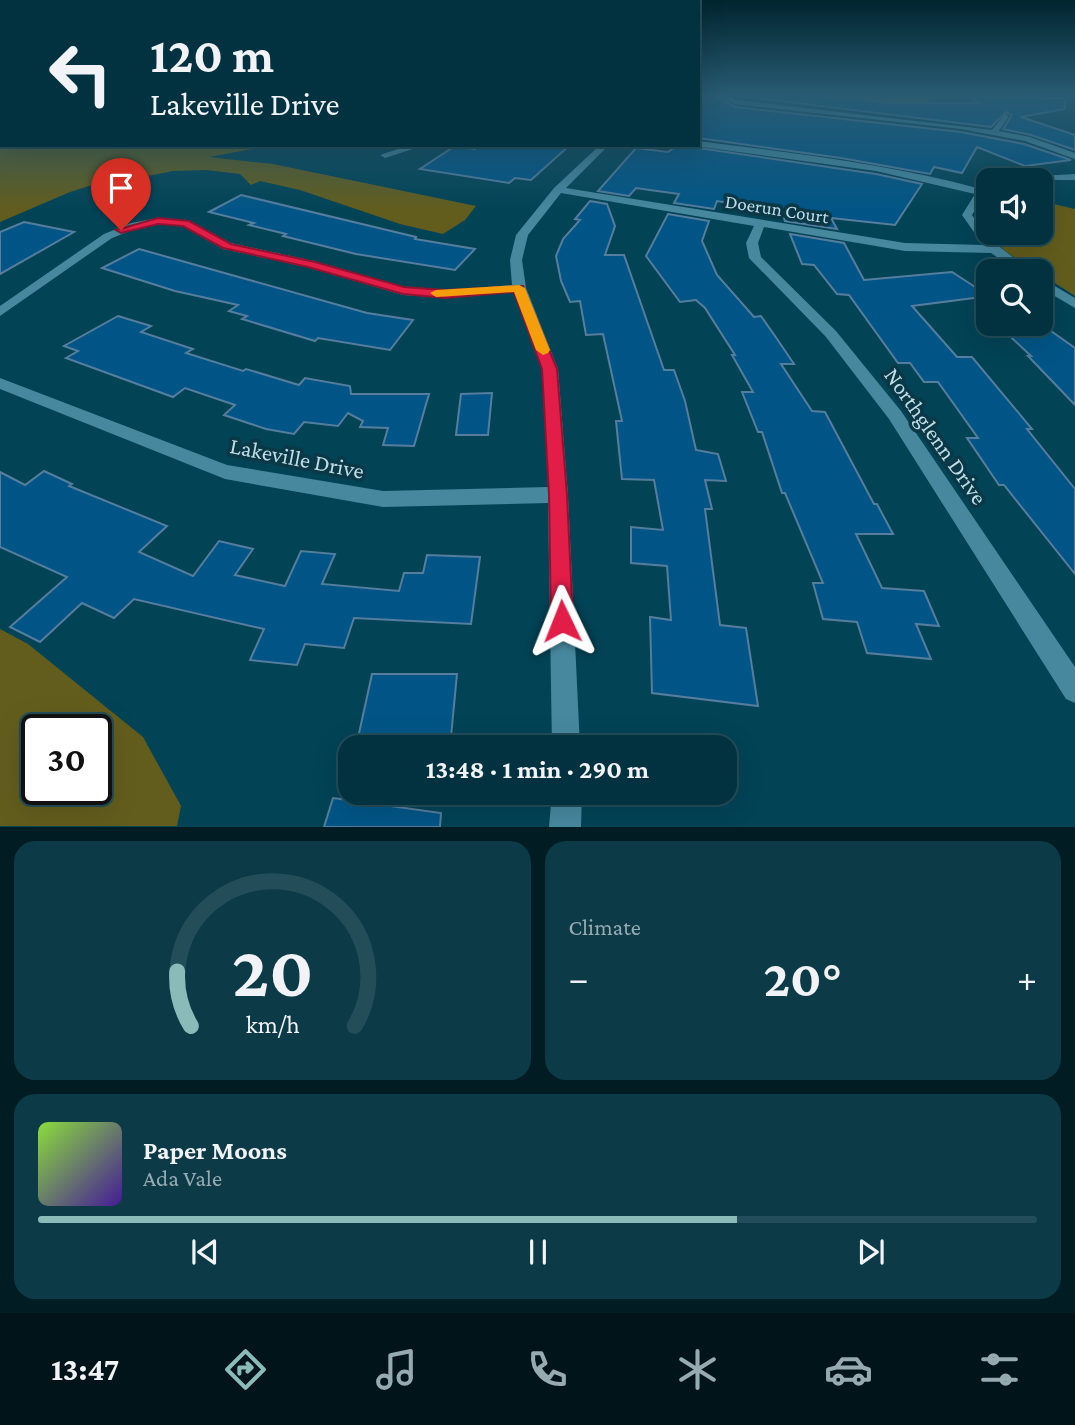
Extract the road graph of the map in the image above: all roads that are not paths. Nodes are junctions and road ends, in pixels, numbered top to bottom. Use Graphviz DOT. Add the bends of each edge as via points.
graph roads {
  1 [pos="1001,134"];
  2 [pos="700,144"];
  3 [pos="414,147"];
  4 [pos="604,147"];
  5 [pos="385,155"];
  6 [pos="1075,156"];
  7 [pos="1075,177"];
  8 [pos="1053,178"];
  9 [pos="976,189"];
  10 [pos="558,190"];
  11 [pos="976,203"];
  12 [pos="760,224"];
  13 [pos="976,233"];
  14 [pos="988,245"];
  15 [pos="992,249"];
  16 [pos="1007,259"];
  17 [pos="519,288"];
  18 [pos="1053,290"];
  19 [pos="1075,304"];
  20 [pos="0,312"];
  21 [pos="0,383"];
  22 [pos="558,495"];
  23 [pos="1075,690"];
  24 [pos="566,735"];
  25 [pos="566,805"];
  26 [pos="565,827"];
  1 -- 6 [label="street"];
  2 -- 9 [label="street" via="882,168"];
  3 -- 5 [label="street"];
  4 -- 10 [label="street"];
  7 -- 8 [label="street"];
  10 -- 12 [label="street, Doerun Court"];
  10 -- 17 [label="street" via="522,235 516,260"];
  11 -- 13 [label="street" via="967,215"];
  12 -- 15 [label="street, Doerun Court" via="905,247"];
  12 -- 23 [label="street, Northglenn Drive" via="752,243 755,258 831,334 895,415"];
  14 -- 15 [label="street"];
  15 -- 16 [label="street"];
  17 -- 20 [label="street" via="445,294 403,291 227,246 185,223 158,221 108,236"];
  17 -- 22 [label="street" via="550,369"];
  18 -- 19 [label="street"];
  21 -- 22 [label="street, Lakeville Drive" via="225,472 383,499"];
  22 -- 24 [label="street"];
  25 -- 26 [label="street"];
}
